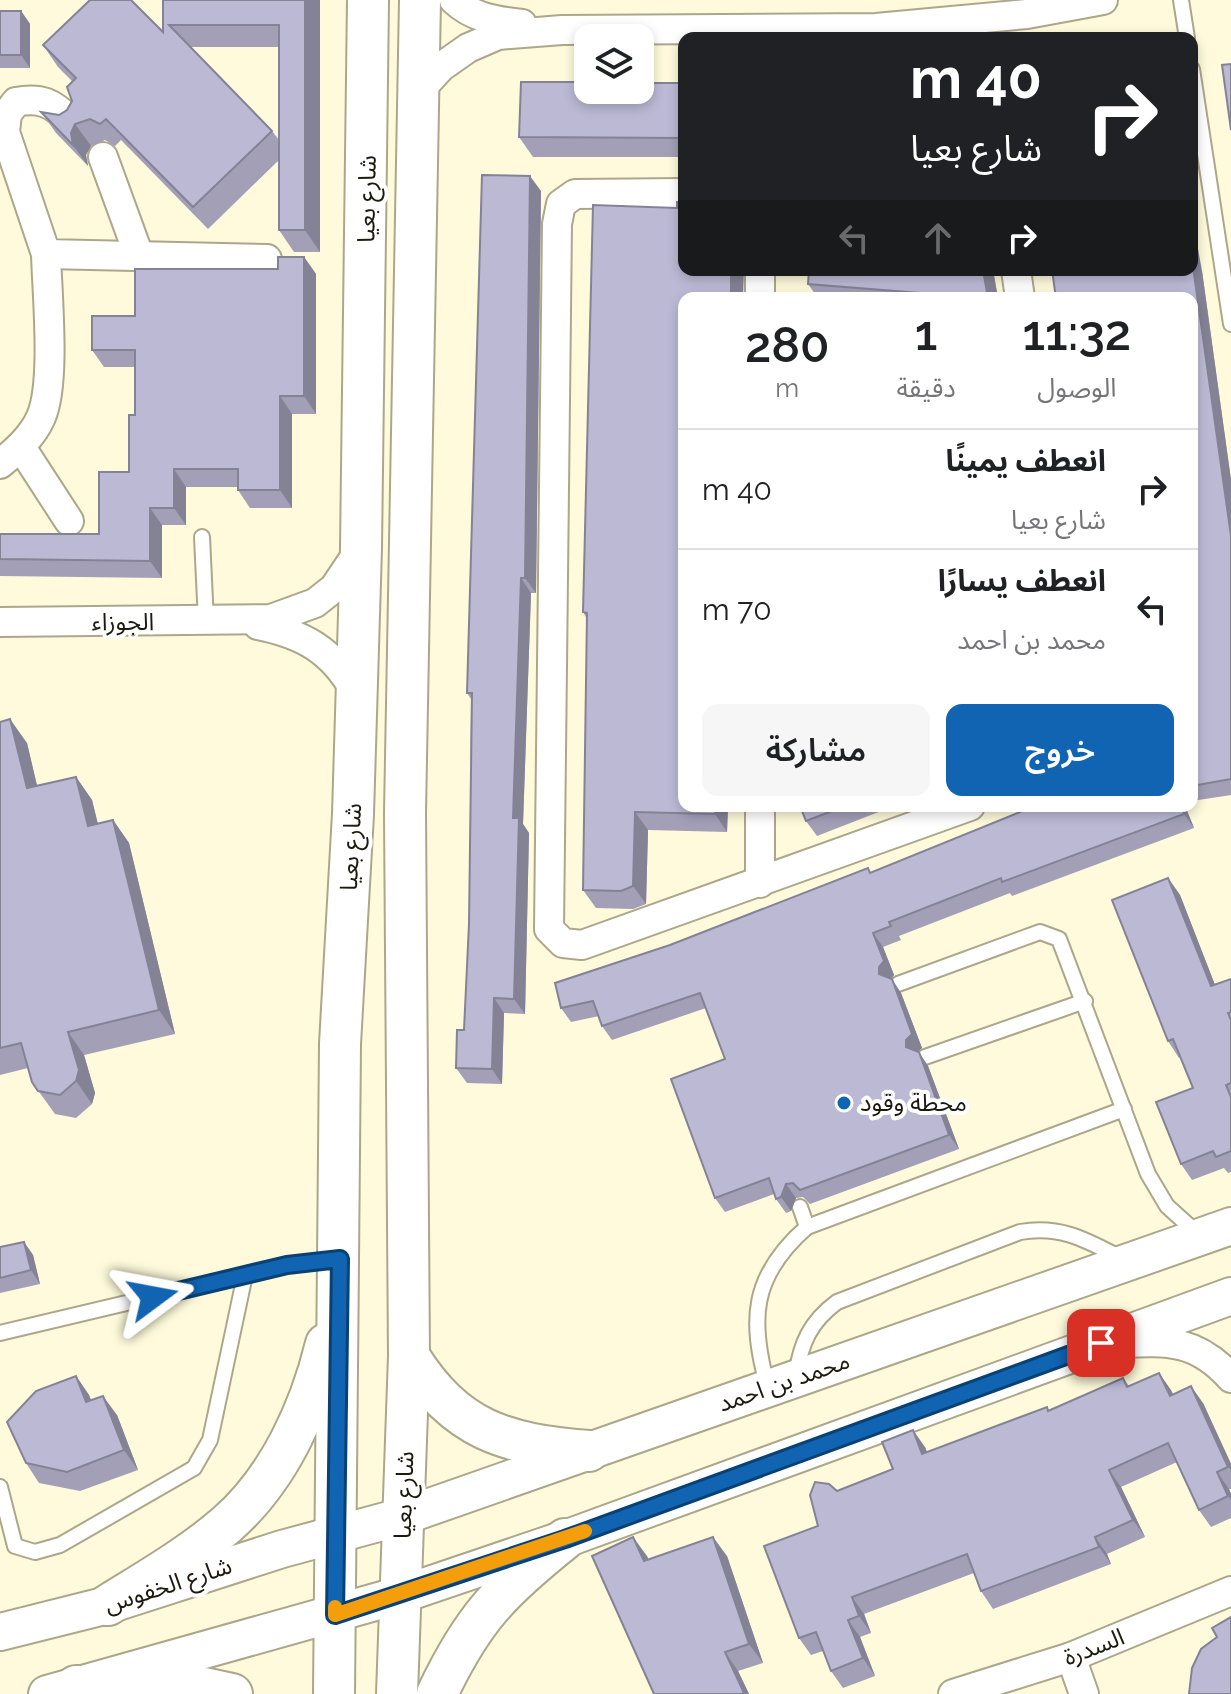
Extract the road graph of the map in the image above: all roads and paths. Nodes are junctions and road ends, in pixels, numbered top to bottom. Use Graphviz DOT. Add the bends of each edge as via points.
graph roads {
  1 [pos="368,0"];
  2 [pos="420,0"];
  3 [pos="454,0"];
  4 [pos="1103,0"];
  5 [pos="1181,0"];
  6 [pos="562,30"];
  7 [pos="678,32"];
  8 [pos="798,32"];
  9 [pos="1186,32"];
  10 [pos="419,91"];
  11 [pos="1198,108"];
  12 [pos="70,120"];
  13 [pos="103,157"];
  14 [pos="678,193"];
  15 [pos="138,253"];
  16 [pos="46,254"];
  17 [pos="267,259"];
  18 [pos="1231,324"];
  19 [pos="10,455"];
  20 [pos="69,521"];
  21 [pos="202,537"];
  22 [pos="361,548"];
  23 [pos="0,622"];
  24 [pos="206,622"];
  25 [pos="245,622"];
  26 [pos="355,691"];
  27 [pos="760,812"];
  28 [pos="954,812"];
  29 [pos="760,883"];
  30 [pos="898,984"];
  31 [pos="1085,1001"];
  32 [pos="925,1057"];
  33 [pos="1124,1109"];
  34 [pos="800,1207"];
  35 [pos="807,1227"];
  36 [pos="1216,1232"];
  37 [pos="1128,1262"];
  38 [pos="340,1270"];
  39 [pos="245,1275"];
  40 [pos="1231,1296"];
  41 [pos="0,1333"];
  42 [pos="1101,1343"];
  43 [pos="409,1356"];
  44 [pos="1231,1378"];
  45 [pos="782,1383"];
  46 [pos="589,1451"];
  47 [pos="0,1487"];
  48 [pos="404,1516"];
  49 [pos="336,1536"];
  50 [pos="565,1539"];
  51 [pos="1231,1591"];
  52 [pos="400,1595"];
  53 [pos="108,1605"];
  54 [pos="335,1615"];
  55 [pos="0,1632"];
  56 [pos="1071,1657"];
  57 [pos="62,1690"];
  58 [pos="232,1694"];
  59 [pos="334,1694"];
  60 [pos="397,1694"];
  61 [pos="437,1694"];
  62 [pos="953,1694"];
  63 [pos="1084,1694"];
  1 -- 22 [label="main road, شارع بعيا"];
  2 -- 10 [label="main road, شارع بعيا"];
  3 -- 6 [label="street" via="494,21"];
  4 -- 8 [label="street" via="1027,14"];
  5 -- 9 [label="lane"];
  6 -- 7 [label="street"];
  6 -- 10 [label="street" via="498,35 441,67"];
  10 -- 43 [label="main road, شارع بعيا" via="405,813"];
  11 -- 18 [label="lane"];
  12 -- 16 [label="street" via="51,103 34,98 16,102 7,114 5,132"];
  13 -- 15 [label="street"];
  14 -- 29 [label="street" via="575,194 561,204 557,224 549,929 563,943 582,945"];
  15 -- 16 [label="street"];
  15 -- 17 [label="street"];
  16 -- 19 [label="street" via="48,373 42,416"];
  19 -- 20 [label="street"];
  21 -- 24 [label="lane"];
  22 -- 25 [label="street" via="334,588 315,603 294,613"];
  22 -- 26 [label="main road, شارع بعيا"];
  23 -- 24 [label="street, الجوزاء"];
  24 -- 25 [label="street, الجوزاء"];
  25 -- 26 [label="street" via="309,640 329,654"];
  26 -- 38 [label="main road, شارع بعيا" via="340,1044"];
  27 -- 29 [label="street"];
  28 -- 29 [label="street"];
  30 -- 31 [label="lane" via="1040,932 1063,944"];
  31 -- 32 [label="lane"];
  31 -- 33 [label="lane"];
  33 -- 35 [label="lane"];
  33 -- 36 [label="lane" via="1167,1206"];
  34 -- 35 [label="lane"];
  35 -- 45 [label="lane" via="779,1255 761,1291 755,1330"];
  36 -- 37 [label="street, محمد بن احمد"];
  37 -- 45 [label="street, محمد بن احمد"];
  37 -- 45 [label="lane" via="1075,1234 1049,1229 1020,1232 837,1302 814,1322"];
  38 -- 39 [label="lane" via="287,1265"];
  38 -- 49 [label="main road, شارع بعيا"];
  38 -- 53 [label="main road" via="304,1418 256,1491 228,1524"];
  39 -- 41 [label="lane"];
  39 -- 47 [label="lane" via="210,1440 194,1468 60,1545 35,1552 15,1546"];
  40 -- 42 [label="street"];
  42 -- 44 [label="street" via="1175,1341 1217,1363"];
  42 -- 50 [label="street"];
  43 -- 46 [label="main road" via="431,1392 465,1420 542,1447"];
  43 -- 48 [label="main road, شارع بعيا"];
  45 -- 46 [label="street, محمد بن احمد"];
  46 -- 48 [label="street, محمد بن احمد"];
  48 -- 49 [label="street, محمد بن احمد"];
  48 -- 52 [label="main road, شارع بعيا"];
  49 -- 53 [label="street, شارع الخفوس"];
  49 -- 54 [label="main road, شارع بعيا"];
  50 -- 52 [label="street"];
  50 -- 61 [label="main road" via="506,1586 476,1621"];
  51 -- 56 [label="street, السدرة"];
  52 -- 54 [label="street"];
  52 -- 60 [label="main road, شارع بعيا"];
  53 -- 55 [label="street, شارع الخفوس"];
  54 -- 57 [label="street"];
  54 -- 59 [label="main road, شارع بعيا"];
  56 -- 62 [label="street, السدرة"];
  56 -- 63 [label="street"];
  57 -- 58 [label="main road" via="204,1688"];
}
